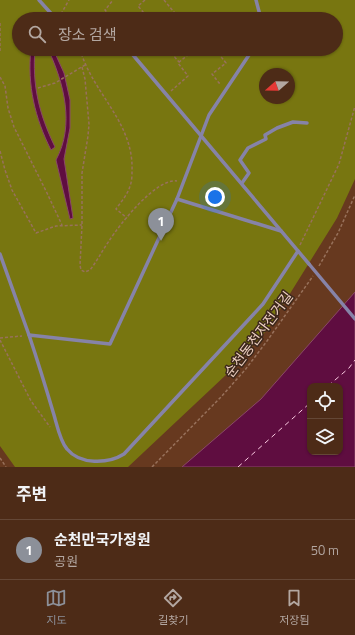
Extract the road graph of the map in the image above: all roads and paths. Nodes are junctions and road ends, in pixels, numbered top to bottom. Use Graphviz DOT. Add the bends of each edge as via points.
graph roads {
  1 [pos="38,0"];
  2 [pos="69,0"];
  3 [pos="113,0"];
  4 [pos="145,0"];
  5 [pos="164,0"];
  6 [pos="256,0"];
  7 [pos="49,12"];
  8 [pos="62,12"];
  9 [pos="107,12"];
  10 [pos="143,12"];
  11 [pos="174,12"];
  12 [pos="259,12"];
  13 [pos="0,23"];
  14 [pos="0,53"];
  15 [pos="82,56"];
  16 [pos="134,56"];
  17 [pos="174,56"];
  18 [pos="186,56"];
  19 [pos="220,56"];
  20 [pos="248,56"];
  21 [pos="179,62"];
  22 [pos="85,65"];
  23 [pos="82,67"];
  24 [pos="0,77"];
  25 [pos="230,83"];
  26 [pos="38,88"];
  27 [pos="166,95"];
  28 [pos="355,106"];
  29 [pos="307,123"];
  30 [pos="201,135"];
  31 [pos="0,151"];
  32 [pos="183,182"];
  33 [pos="242,183"];
  34 [pos="355,195"];
  35 [pos="177,199"];
  36 [pos="127,218"];
  37 [pos="62,225"];
  38 [pos="82,225"];
  39 [pos="282,231"];
  40 [pos="298,251"];
  41 [pos="0,254"];
  42 [pos="317,269"];
  43 [pos="313,276"];
  44 [pos="355,319"];
  45 [pos="29,335"];
  46 [pos="0,339"];
  47 [pos="53,430"];
  48 [pos="0,458"];
  49 [pos="6,467"];
  50 [pos="152,467"];
  1 -- 7 [label="street"];
  2 -- 8 [label="path"];
  3 -- 9 [label="path" via="105,10"];
  4 -- 10 [label="path" via="138,6"];
  5 -- 11 [label="path"];
  6 -- 12 [label="street"];
  13 -- 14 [label="path"];
  15 -- 22 [label="path"];
  16 -- 27 [label="street"];
  17 -- 21 [label="path"];
  18 -- 21 [label="path"];
  19 -- 25 [label="path" via="226,63 212,74 219,83"];
  20 -- 25 [label="street"];
  21 -- 27 [label="path" via="188,76"];
  22 -- 23 [label="path"];
  22 -- 36 [label="path" via="124,128 130,146 130,186 116,210"];
  23 -- 26 [label="path" via="55,83"];
  23 -- 38 [label="path" via="89,124 82,173"];
  24 -- 37 [label="path" via="5,86 14,127"];
  25 -- 30 [label="street" via="209,115"];
  27 -- 30 [label="street"];
  28 -- 40 [label="path" via="339,164"];
  29 -- 33 [label="street" via="293,122 277,128 265,135 266,140 248,148 240,160 249,173"];
  30 -- 32 [label="street"];
  30 -- 33 [label="street"];
  31 -- 37 [label="path" via="12,190 36,233"];
  32 -- 35 [label="street"];
  32 -- 36 [label="path" via="171,180 147,195"];
  33 -- 39 [label="street"];
  34 -- 42 [label="path" via="338,233"];
  35 -- 39 [label="street"];
  35 -- 45 [label="street" via="110,344"];
  36 -- 38 [label="path" via="94,265 85,272 81,270 80,265"];
  37 -- 38 [label="path"];
  39 -- 40 [label="street"];
  40 -- 44 [label="street, bridge"];
  40 -- 45 [label="street" via="263,304 118,458 90,461 67,449 58,429"];
  41 -- 45 [label="street"];
  43 -- 50 [label="path, 순천동천자전거길" via="245,370"];
  45 -- 46 [label="path"];
  46 -- 47 [label="path" via="31,401"];
  48 -- 49 [label="path"];
}
